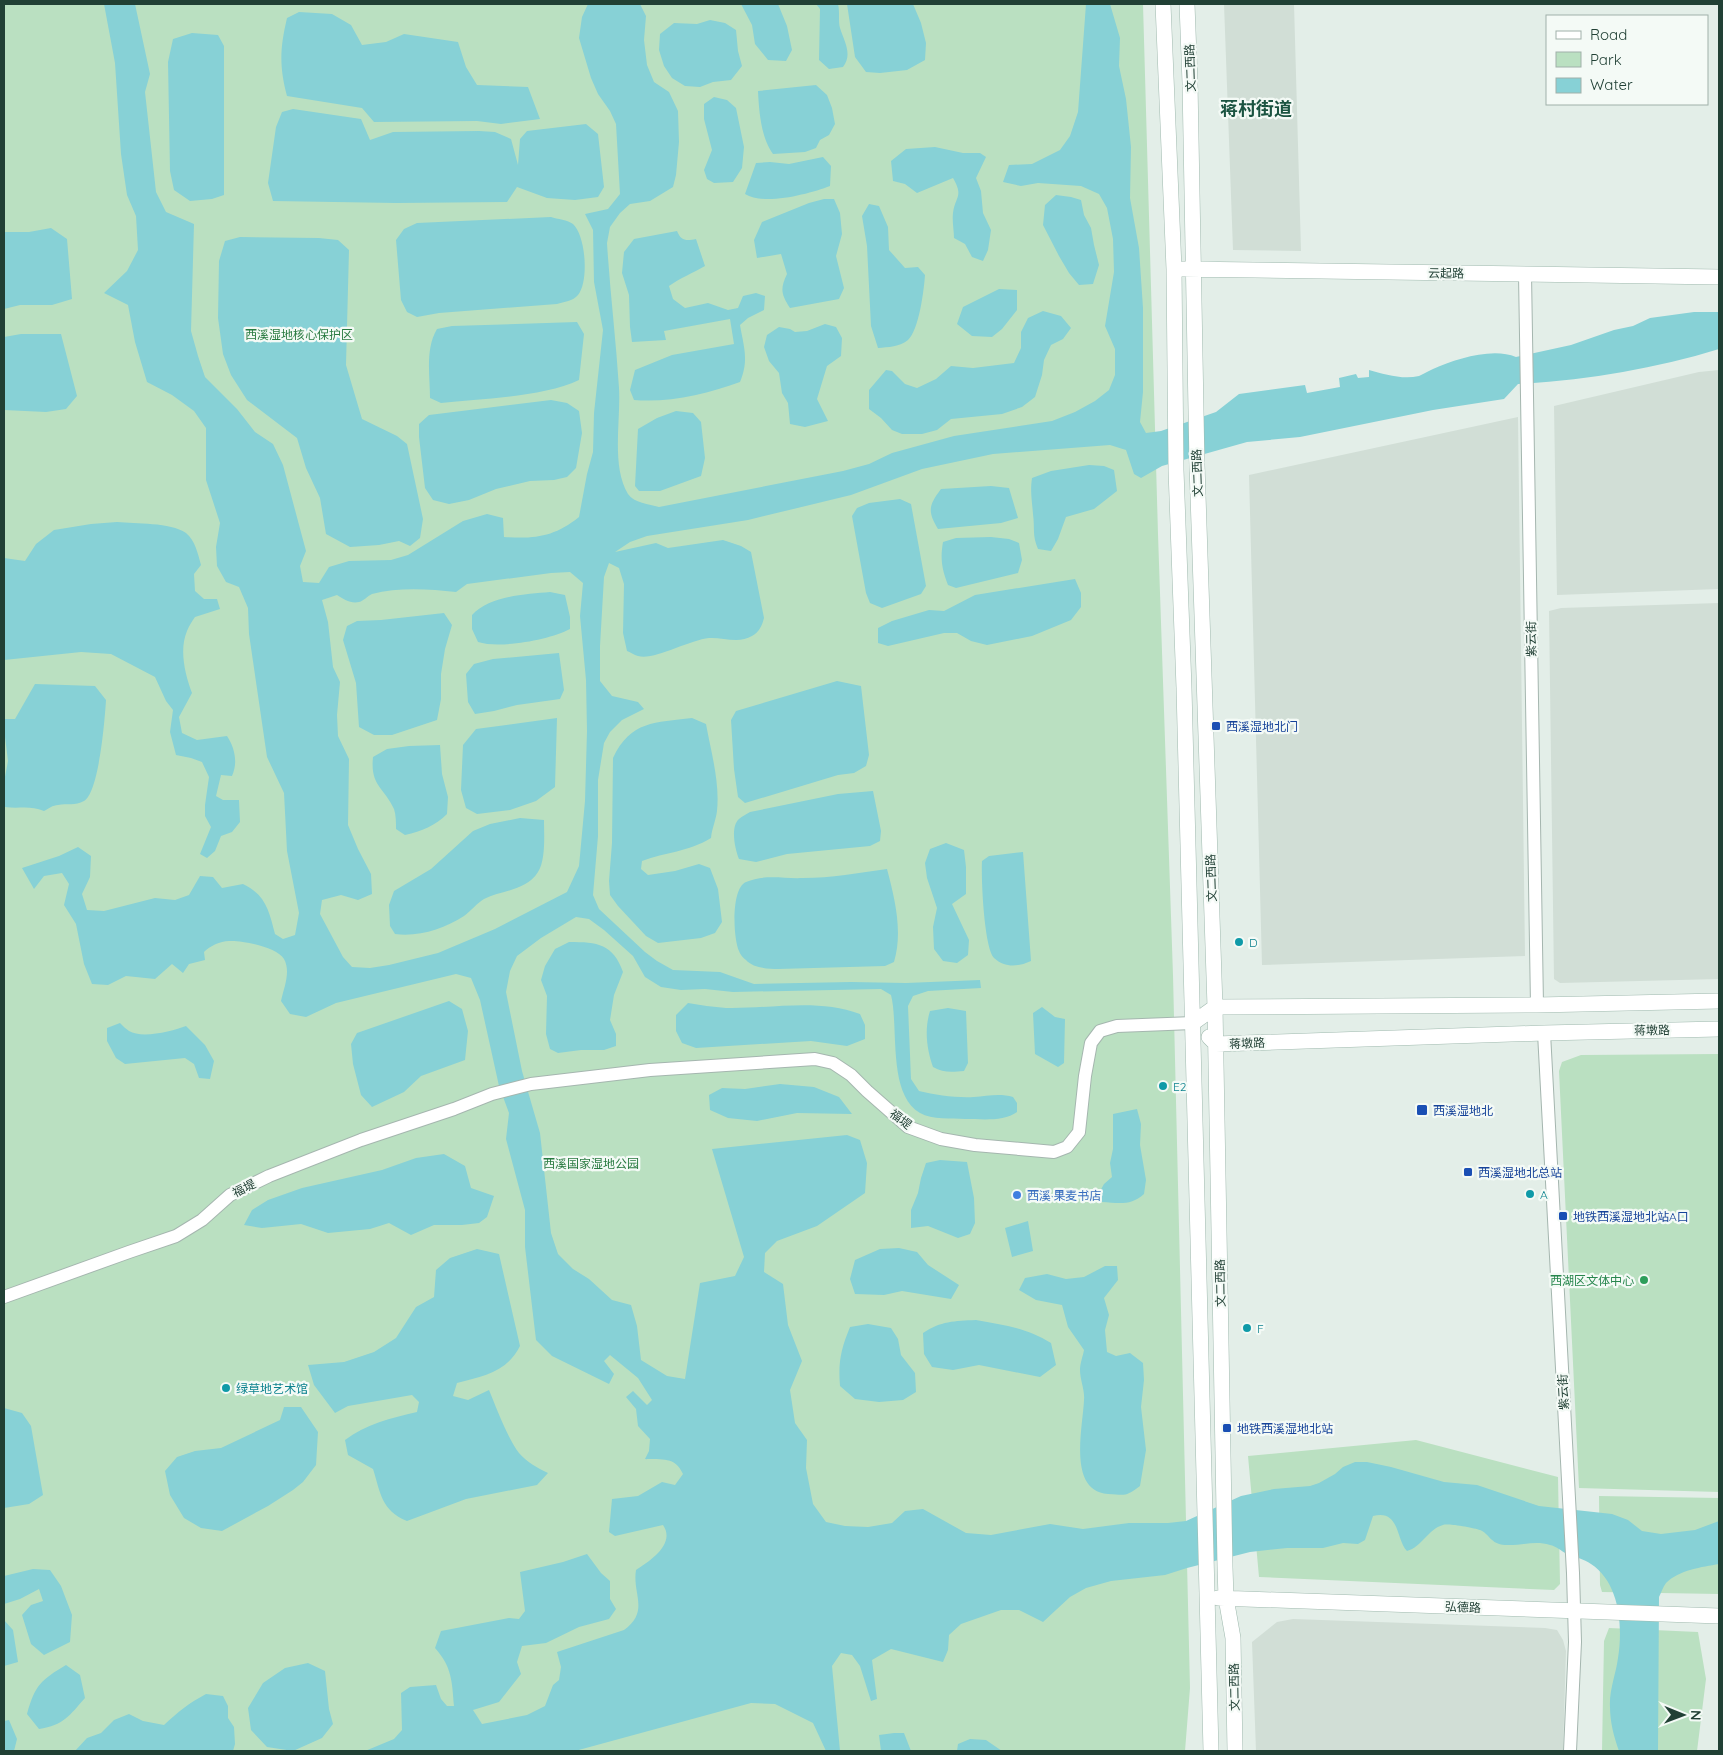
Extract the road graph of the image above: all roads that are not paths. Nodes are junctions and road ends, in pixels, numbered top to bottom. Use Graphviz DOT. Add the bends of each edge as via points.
graph roads {
  1 [pos="1163,4"];
  2 [pos="1187,4"];
  3 [pos="1193,268"];
  4 [pos="1174,269"];
  5 [pos="1526,274"];
  6 [pos="1719,277"];
  7 [pos="1719,1001"];
  8 [pos="1537,1005"];
  9 [pos="1215,1007"];
  10 [pos="1193,1023"];
  11 [pos="1719,1029"];
  12 [pos="1544,1033"];
  13 [pos="1216,1044"];
  14 [pos="4,1297"];
  15 [pos="1226,1598"];
  16 [pos="1206,1599"];
  17 [pos="1574,1611"];
  18 [pos="1719,1616"];
  19 [pos="1211,1751"];
  20 [pos="1235,1751"];
  21 [pos="1570,1751"];
  1 -- 4 [label="main road, 文二西路"];
  2 -- 3 [label="main road, 文二西路"];
  3 -- 4 [label="main road, 云起路"];
  3 -- 5 [label="main road, 云起路"];
  3 -- 9 [label="main road, 文二西路"];
  4 -- 10 [label="main road, 文二西路" via="1176,470"];
  5 -- 6 [label="main road, 云起路"];
  5 -- 8 [label="street, 紫云街"];
  7 -- 8 [label="main road"];
  8 -- 9 [label="main road"];
  9 -- 10 [label="main road"];
  9 -- 13 [label="main road, 文二西路"];
  10 -- 13 [label="main road, 蒋墩路"];
  10 -- 14 [label="street, 福堤" via="1117,1026 1100,1031 1091,1043 1079,1132 1067,1146 1054,1152 975,1145 941,1139 908,1127 852,1075 815,1059 650,1070 531,1084 492,1094 269,1176 230,1195 202,1220 176,1236"];
  10 -- 16 [label="main road, 文二西路"];
  11 -- 12 [label="main road, 蒋墩路"];
  12 -- 13 [label="main road, 蒋墩路"];
  12 -- 17 [label="street, 紫云街"];
  13 -- 15 [label="main road, 文二西路"];
  15 -- 16 [label="main road, 弘德路"];
  15 -- 17 [label="main road, 弘德路"];
  15 -- 20 [label="main road, 文二西路" via="1233,1638"];
  16 -- 19 [label="main road, 文二西路"];
  17 -- 18 [label="main road, 弘德路"];
  17 -- 21 [label="street, 紫云街"];
}
